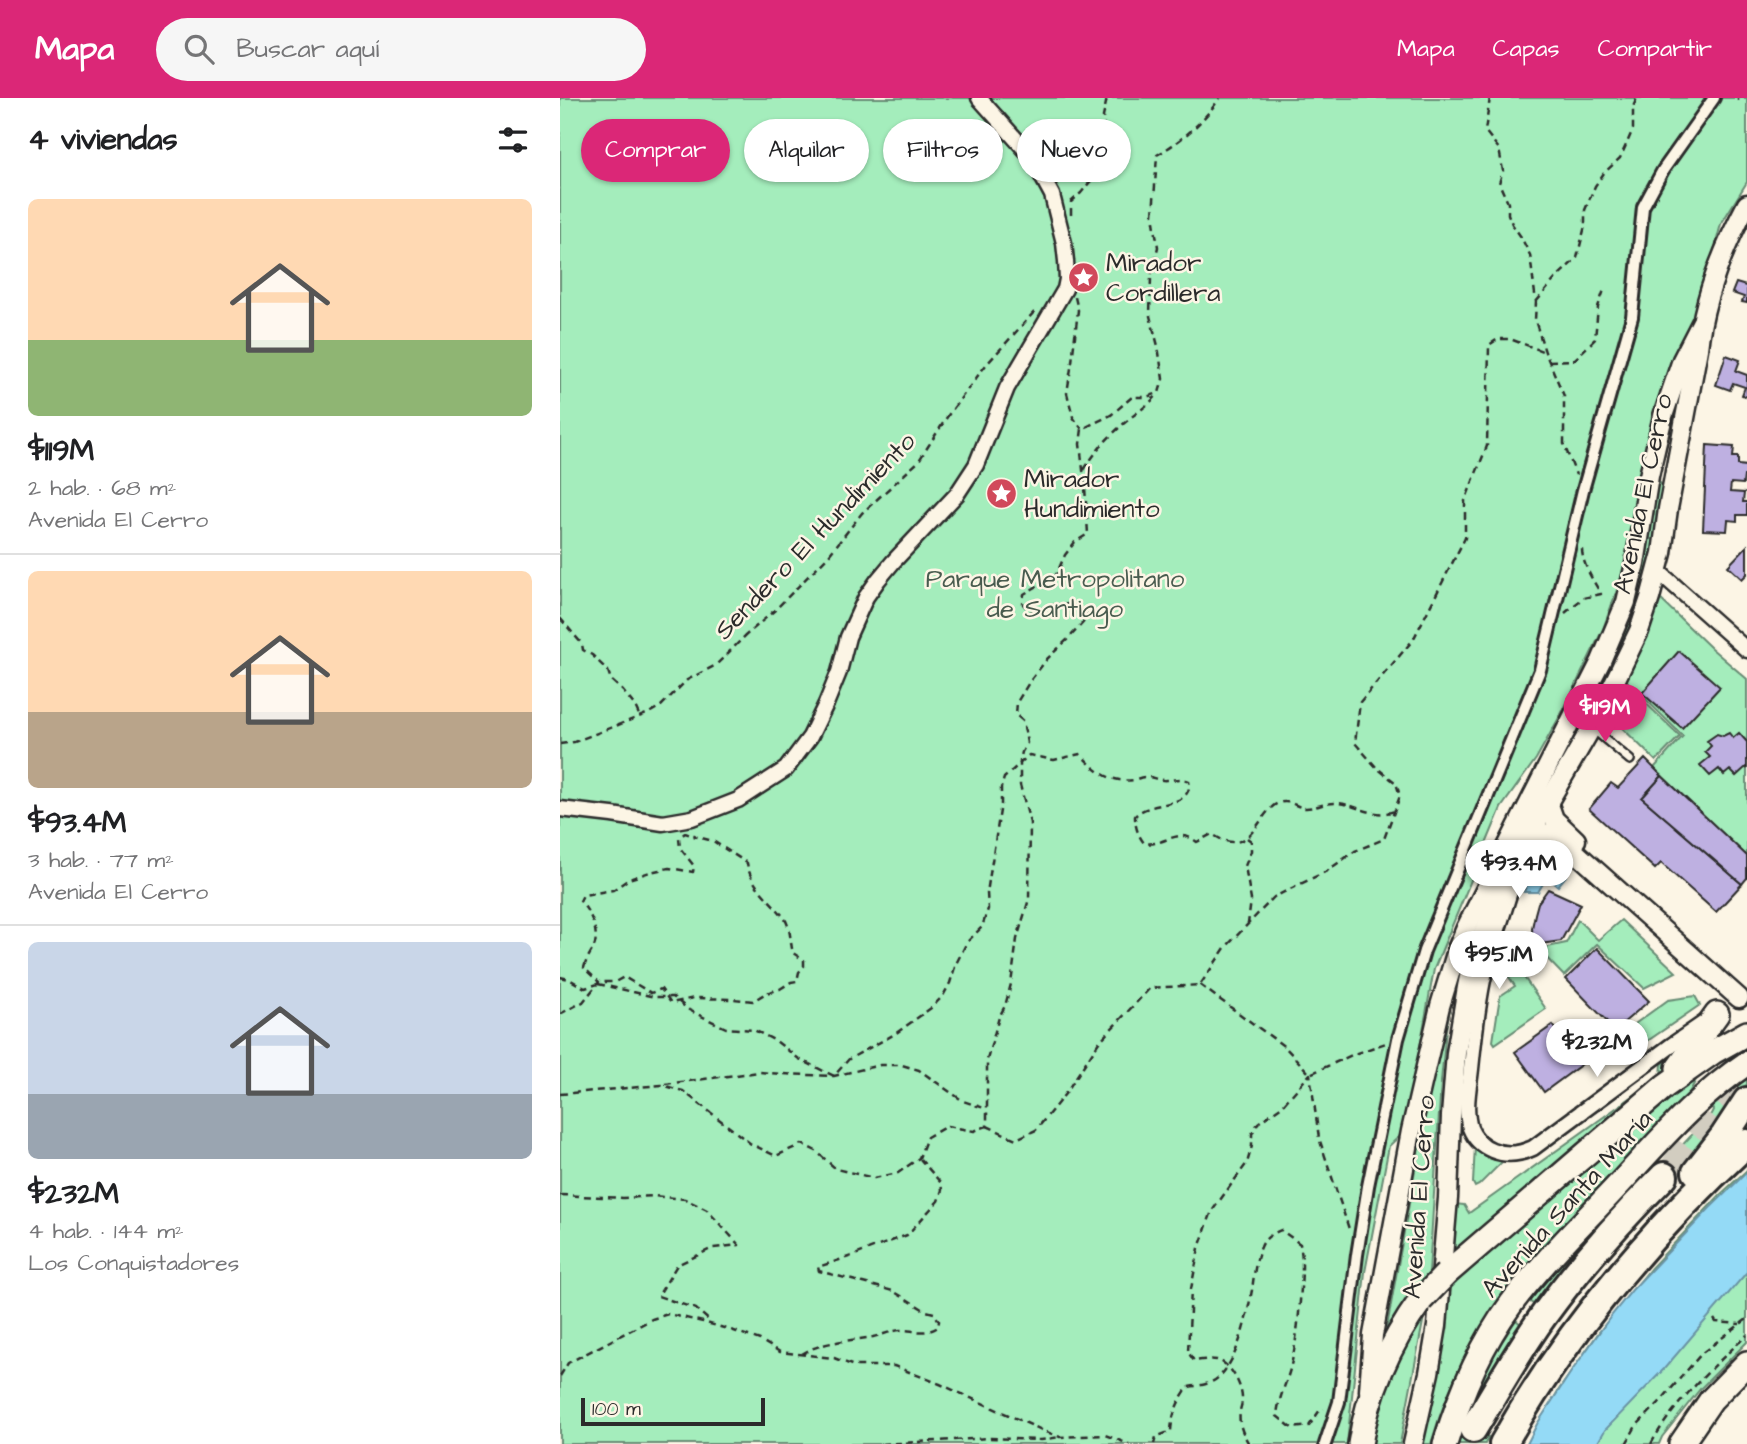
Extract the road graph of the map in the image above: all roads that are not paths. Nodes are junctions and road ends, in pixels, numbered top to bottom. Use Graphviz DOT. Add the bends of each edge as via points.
graph roads {
  1 [pos="979,98"];
  2 [pos="1714,98"];
  3 [pos="1747,204"];
  4 [pos="1700,323"];
  5 [pos="1656,445"];
  6 [pos="1680,448"];
  7 [pos="1648,476"];
  8 [pos="1673,486"];
  9 [pos="1658,572"];
  10 [pos="1747,650"];
  11 [pos="1592,727"];
  12 [pos="1630,760"];
  13 [pos="1548,802"];
  14 [pos="560,809"];
  15 [pos="1531,832"];
  16 [pos="1511,838"];
  17 [pos="1518,858"];
  18 [pos="1497,867"];
  19 [pos="1474,952"];
  20 [pos="1701,964"];
  21 [pos="1743,995"];
  22 [pos="1717,1014"];
  23 [pos="1747,1033"];
  24 [pos="1747,1063"];
  25 [pos="1665,1086"];
  26 [pos="1747,1101"];
  27 [pos="1747,1143"];
  28 [pos="1664,1176"];
  29 [pos="1634,1259"];
  30 [pos="1747,1363"];
  31 [pos="1546,1372"];
  32 [pos="1368,1408"];
  33 [pos="1473,1429"];
  34 [pos="1359,1442"];
  35 [pos="1325,1444"];
  36 [pos="1413,1444"];
  37 [pos="1445,1444"];
  38 [pos="1503,1444"];
  39 [pos="1516,1444"];
  40 [pos="1681,1444"];
  1 -- 14 [label="street" via="1031,156 1052,195 1067,279 1007,388 976,465 957,494 866,597 810,737 786,769 738,800 692,818 663,823"];
  2 -- 35 [label="street" via="1662,170 1643,206 1632,317 1583,490 1540,670 1424,951 1398,1039 1368,1186 1339,1402"];
  3 -- 4 [label="street, Avenida El Cerro"];
  4 -- 5 [label="street" via="1670,392"];
  4 -- 6 [label="street, Avenida El Cerro"];
  5 -- 6 [label="street" via="1665,458 1675,456"];
  5 -- 7 [label="street"];
  6 -- 8 [label="street, Avenida El Cerro"];
  7 -- 8 [label="street" via="1666,475"];
  7 -- 16 [label="street" via="1626,602"];
  8 -- 9 [label="street, Avenida El Cerro"];
  9 -- 10 [label="street"];
  9 -- 11 [label="street, Avenida El Cerro" via="1639,631"];
  11 -- 12 [label="lane"];
  11 -- 13 [label="street, Avenida El Cerro"];
  13 -- 15 [label="street, Avenida El Cerro"];
  13 -- 20 [label="street" via="1560,826 1692,944"];
  15 -- 16 [label="street"];
  15 -- 17 [label="street, Avenida El Cerro"];
  15 -- 20 [label="street" via="1548,833 1564,842"];
  16 -- 18 [label="street"];
  17 -- 19 [label="street, Avenida El Cerro"];
  17 -- 22 [label="street, Avenida El Cerro" via="1479,1001 1468,1097 1470,1127 1478,1141 1496,1152 1534,1148"];
  18 -- 19 [label="street, Avenida El Cerro"];
  18 -- 32 [label="street" via="1458,947 1440,1006 1379,1302"];
  19 -- 36 [label="street, Avenida El Cerro" via="1456,1053 1437,1326"];
  20 -- 21 [label="street"];
  21 -- 22 [label="street"];
  22 -- 25 [label="main road"];
  23 -- 25 [label="main road"];
  24 -- 37 [label="main road, Avenida Santa María" via="1689,1110 1523,1290 1478,1358"];
  25 -- 32 [label="main road, bridge" via="1421,1300 1394,1342"];
  26 -- 29 [label="highway"];
  27 -- 29 [label="highway"];
  28 -- 33 [label="highway" via="1558,1297"];
  29 -- 31 [label="highway"];
  30 -- 40 [label="main road" via="1711,1400"];
  31 -- 38 [label="highway"];
  31 -- 39 [label="highway"];
  32 -- 34 [label="main road"];
}
